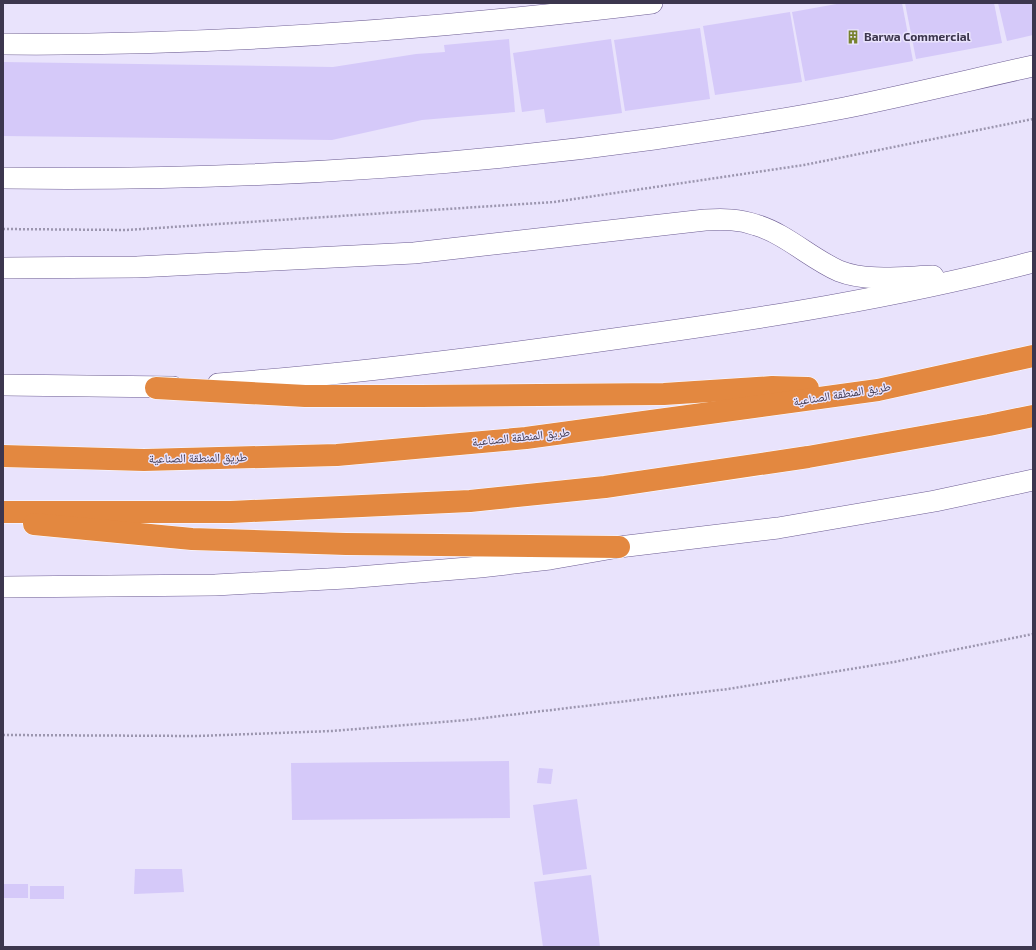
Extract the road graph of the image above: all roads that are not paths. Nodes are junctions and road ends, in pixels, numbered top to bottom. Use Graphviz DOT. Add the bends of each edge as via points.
graph roads {
  1 [pos="652,3"];
  2 [pos="3,44"];
  3 [pos="1033,66"];
  4 [pos="3,178"];
  5 [pos="1033,262"];
  6 [pos="3,268"];
  7 [pos="988,273"];
  8 [pos="1033,356"];
  9 [pos="3,385"];
  10 [pos="156,388"];
  11 [pos="878,390"];
  12 [pos="1033,416"];
  13 [pos="3,456"];
  14 [pos="1033,480"];
  15 [pos="3,512"];
  16 [pos="3,521"];
  17 [pos="619,547"];
  18 [pos="3,587"];
  1 -- 2 [label="street" via="418,28 270,39 63,45"];
  3 -- 4 [label="street" via="843,108 704,132 558,152 300,174 106,180"];
  5 -- 7 [label="street"];
  6 -- 7 [label="street" via="137,267 414,253 730,219 757,225 840,271 853,274 885,278"];
  7 -- 10 [label="street" via="887,296 790,314 443,363 318,377"];
  8 -- 11 [label="highway, طريق المنطقة الصناعية"];
  9 -- 10 [label="street"];
  10 -- 11 [label="highway" via="305,396 664,394 772,387"];
  11 -- 13 [label="highway, طريق المنطقة الصناعية" via="526,438 337,455 144,460"];
  12 -- 15 [label="highway" via="800,458 605,487 470,501 231,512"];
  14 -- 17 [label="street" via="778,528"];
  16 -- 17 [label="highway" via="192,539"];
  17 -- 18 [label="street" via="550,559 346,578 215,585"];
}
